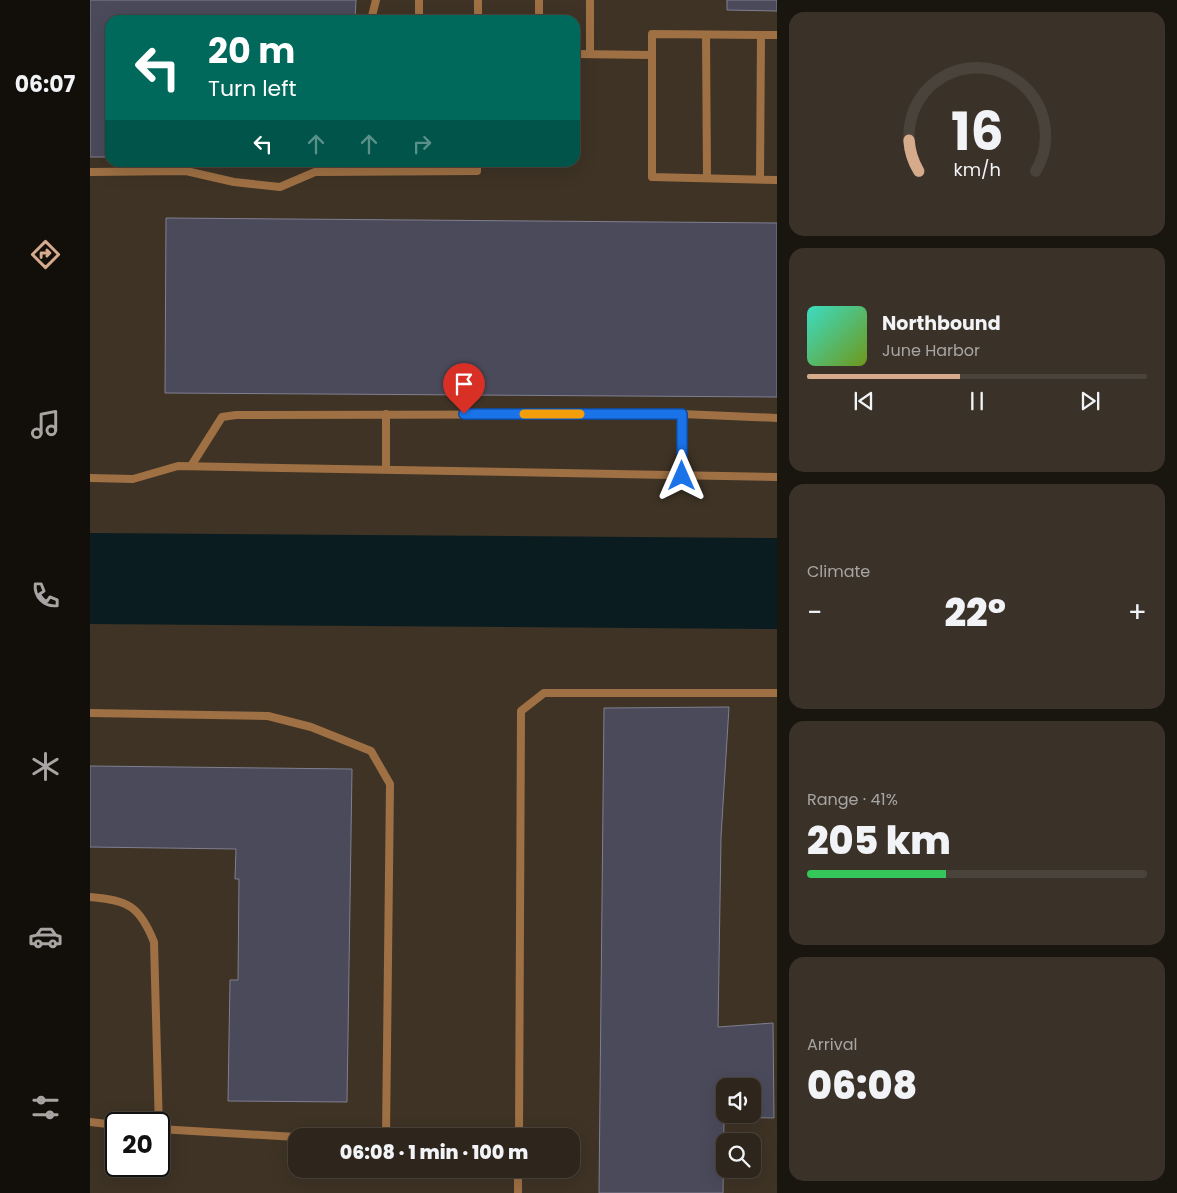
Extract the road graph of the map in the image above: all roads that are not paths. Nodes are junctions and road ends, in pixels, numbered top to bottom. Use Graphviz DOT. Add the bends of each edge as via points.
graph roads {
  1 [pos="376,0"];
  2 [pos="419,0"];
  3 [pos="478,0"];
  4 [pos="539,0"];
  5 [pos="590,0"];
  6 [pos="372,15"];
  7 [pos="419,15"];
  8 [pos="478,15"];
  9 [pos="539,15"];
  10 [pos="706,35"];
  11 [pos="761,35"];
  12 [pos="777,35"];
  13 [pos="580,54"];
  14 [pos="590,54"];
  15 [pos="652,54"];
  16 [pos="366,167"];
  17 [pos="419,167"];
  18 [pos="476,167"];
  19 [pos="419,171"];
  20 [pos="90,172"];
  21 [pos="366,172"];
  22 [pos="707,178"];
  23 [pos="760,179"];
  24 [pos="777,180"];
  25 [pos="386,414"];
  26 [pos="682,414"];
  27 [pos="777,418"];
  28 [pos="191,466"];
  29 [pos="386,470"];
  30 [pos="682,476"];
  31 [pos="777,477"];
  32 [pos="90,478"];
  33 [pos="777,693"];
  34 [pos="90,713"];
  35 [pos="90,897"];
  36 [pos="159,1112"];
  37 [pos="90,1122"];
  38 [pos="105,1124"];
  39 [pos="386,1128"];
  40 [pos="519,1128"];
  41 [pos="170,1130"];
  42 [pos="288,1137"];
  43 [pos="518,1178"];
  44 [pos="518,1193"];
  1 -- 6 [label="lane"];
  2 -- 7 [label="lane"];
  3 -- 8 [label="lane"];
  4 -- 9 [label="lane"];
  5 -- 14 [label="lane"];
  10 -- 11 [label="lane"];
  10 -- 15 [label="lane" via="652,34"];
  10 -- 22 [label="lane"];
  11 -- 12 [label="lane"];
  11 -- 23 [label="lane"];
  13 -- 14 [label="lane"];
  14 -- 15 [label="lane"];
  15 -- 22 [label="lane" via="652,177"];
  16 -- 21 [label="lane"];
  17 -- 19 [label="lane"];
  18 -- 19 [label="lane" via="476,171"];
  19 -- 21 [label="lane"];
  20 -- 21 [label="lane" via="186,171 234,182 280,187 315,172"];
  22 -- 23 [label="lane"];
  23 -- 24 [label="lane"];
  25 -- 26 [label="lane"];
  25 -- 28 [label="lane" via="236,414 222,417"];
  25 -- 29 [label="lane"];
  26 -- 27 [label="lane"];
  26 -- 30 [label="lane"];
  28 -- 29 [label="lane"];
  28 -- 32 [label="lane" via="178,466 133,479"];
  29 -- 30 [label="lane"];
  30 -- 31 [label="lane"];
  33 -- 40 [label="lane" via="544,693 521,711"];
  34 -- 39 [label="lane" via="268,716 311,727 371,751 390,784"];
  35 -- 36 [label="lane" via="128,905 144,918 154,942"];
  37 -- 38 [label="lane"];
  41 -- 42 [label="lane"];
  43 -- 44 [label="lane"];
}
